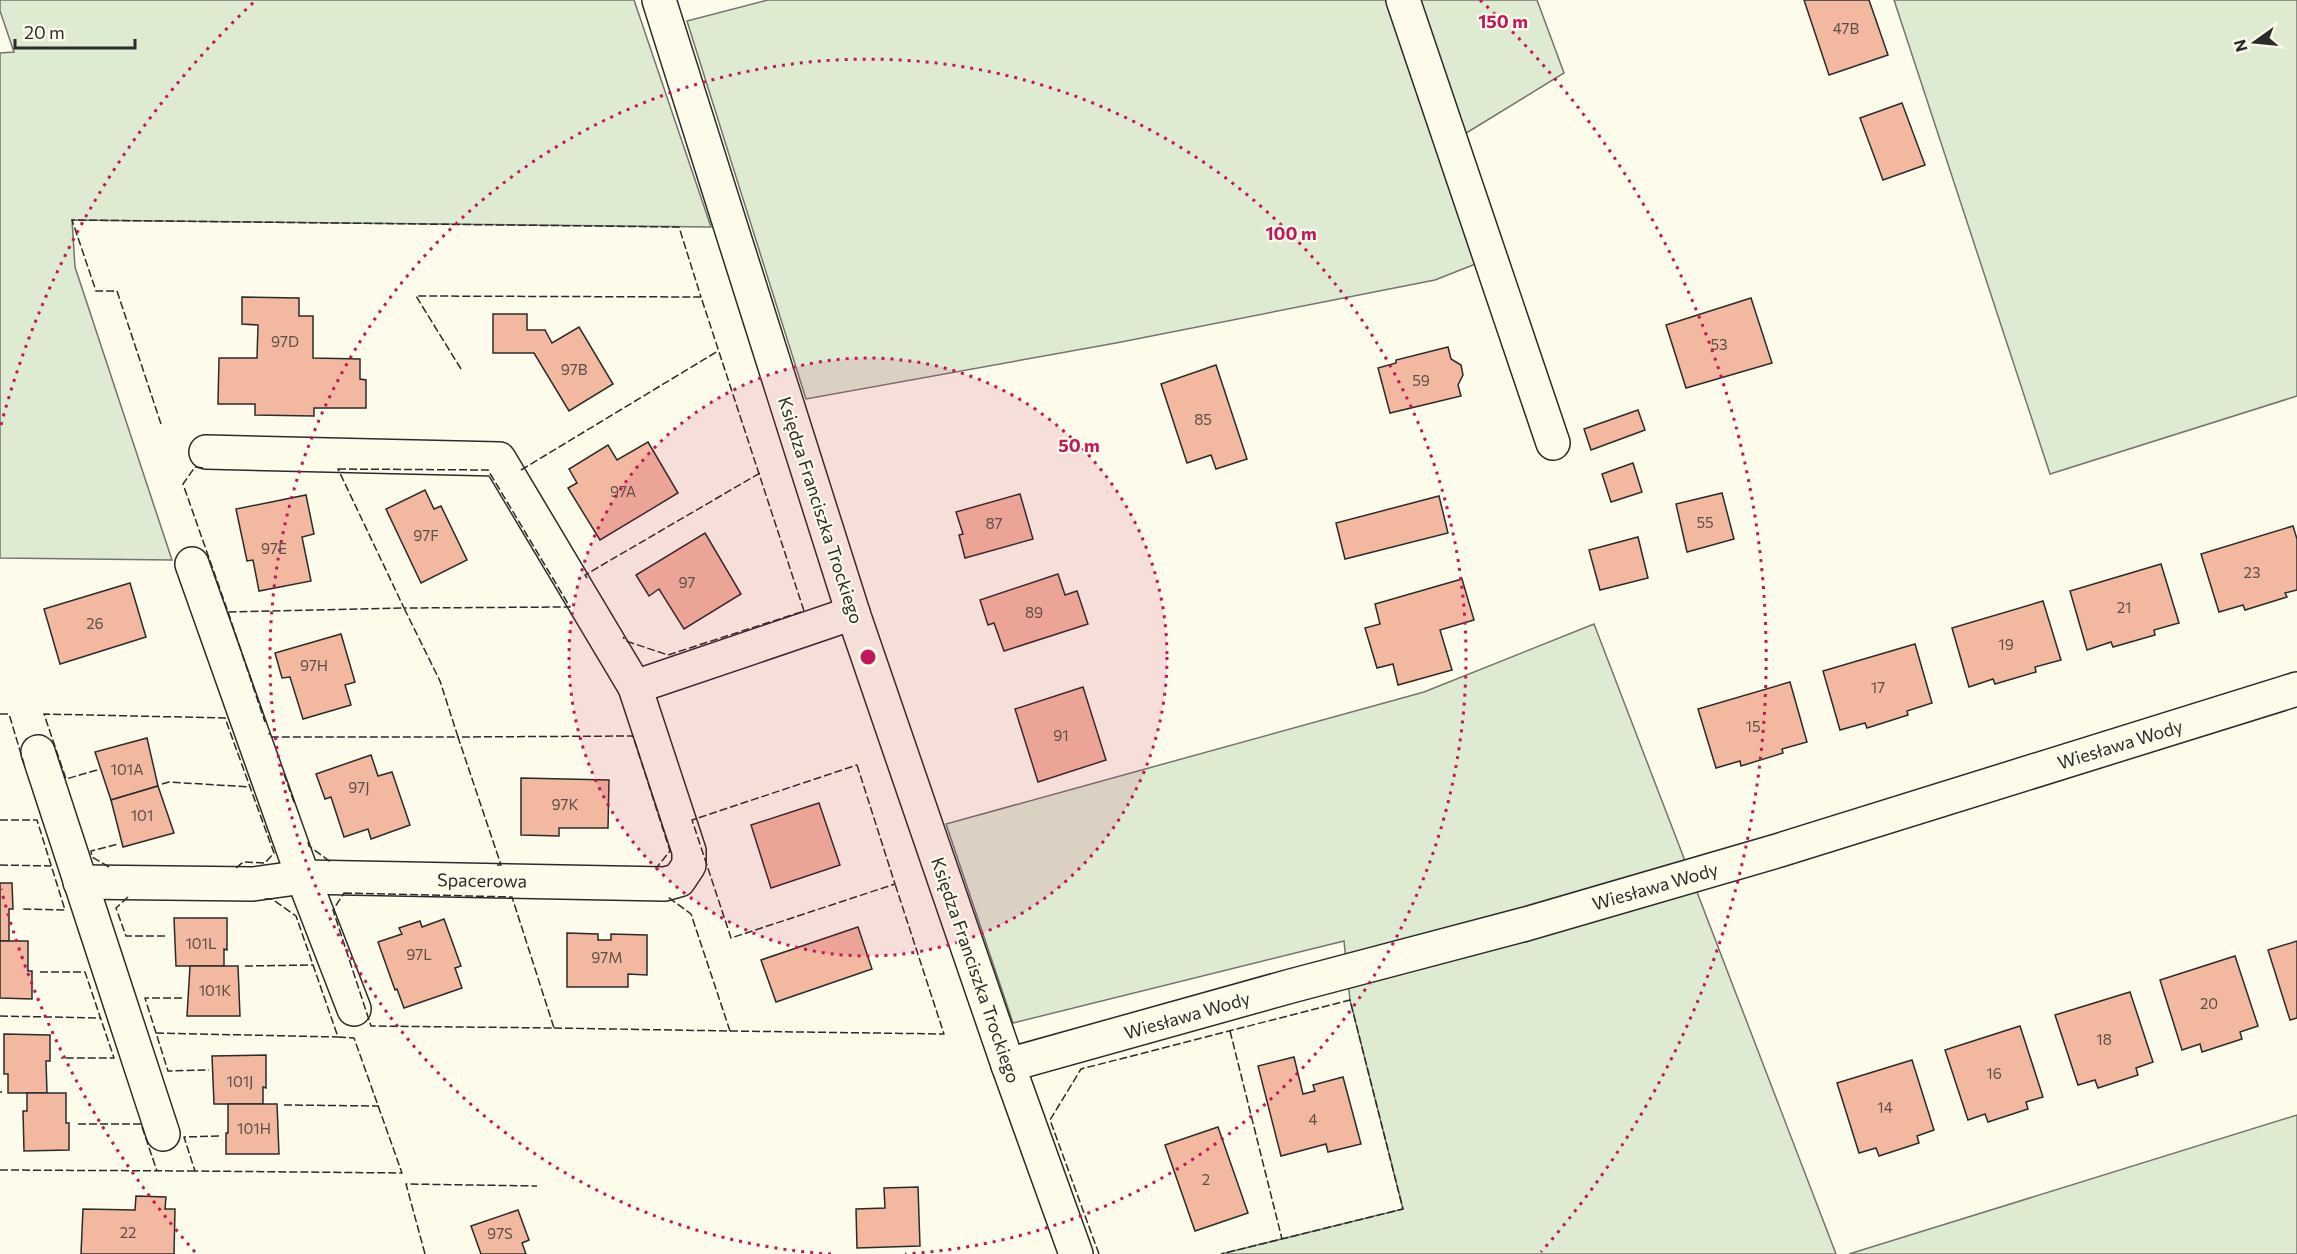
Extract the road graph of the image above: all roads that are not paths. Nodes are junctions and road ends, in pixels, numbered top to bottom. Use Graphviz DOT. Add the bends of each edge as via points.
graph roads {
  1 [pos="659,0"];
  2 [pos="1403,0"];
  3 [pos="1553,443"];
  4 [pos="206,452"];
  5 [pos="192,564"];
  6 [pos="853,613"];
  7 [pos="635,687"];
  8 [pos="2297,689"];
  9 [pos="38,752"];
  10 [pos="303,878"];
  11 [pos="80,882"];
  12 [pos="354,1009"];
  13 [pos="1008,1065"];
  14 [pos="163,1134"];
  15 [pos="1076,1254"];
  1 -- 6 [label="street, Księdza Franciszka Trockiego"];
  2 -- 3 [label="street"];
  4 -- 7 [label="street, Spacerowa" via="499,459"];
  5 -- 10 [label="street"];
  6 -- 7 [label="street"];
  6 -- 13 [label="street, Księdza Franciszka Trockiego"];
  7 -- 10 [label="street, Spacerowa" via="689,851 689,865 679,880 665,884"];
  8 -- 13 [label="street, Wiesława Wody" via="1572,911"];
  9 -- 11 [label="street"];
  10 -- 11 [label="street, Spacerowa" via="253,884"];
  10 -- 12 [label="street"];
  11 -- 14 [label="street"];
  13 -- 15 [label="street, Księdza Franciszka Trockiego"];
}
